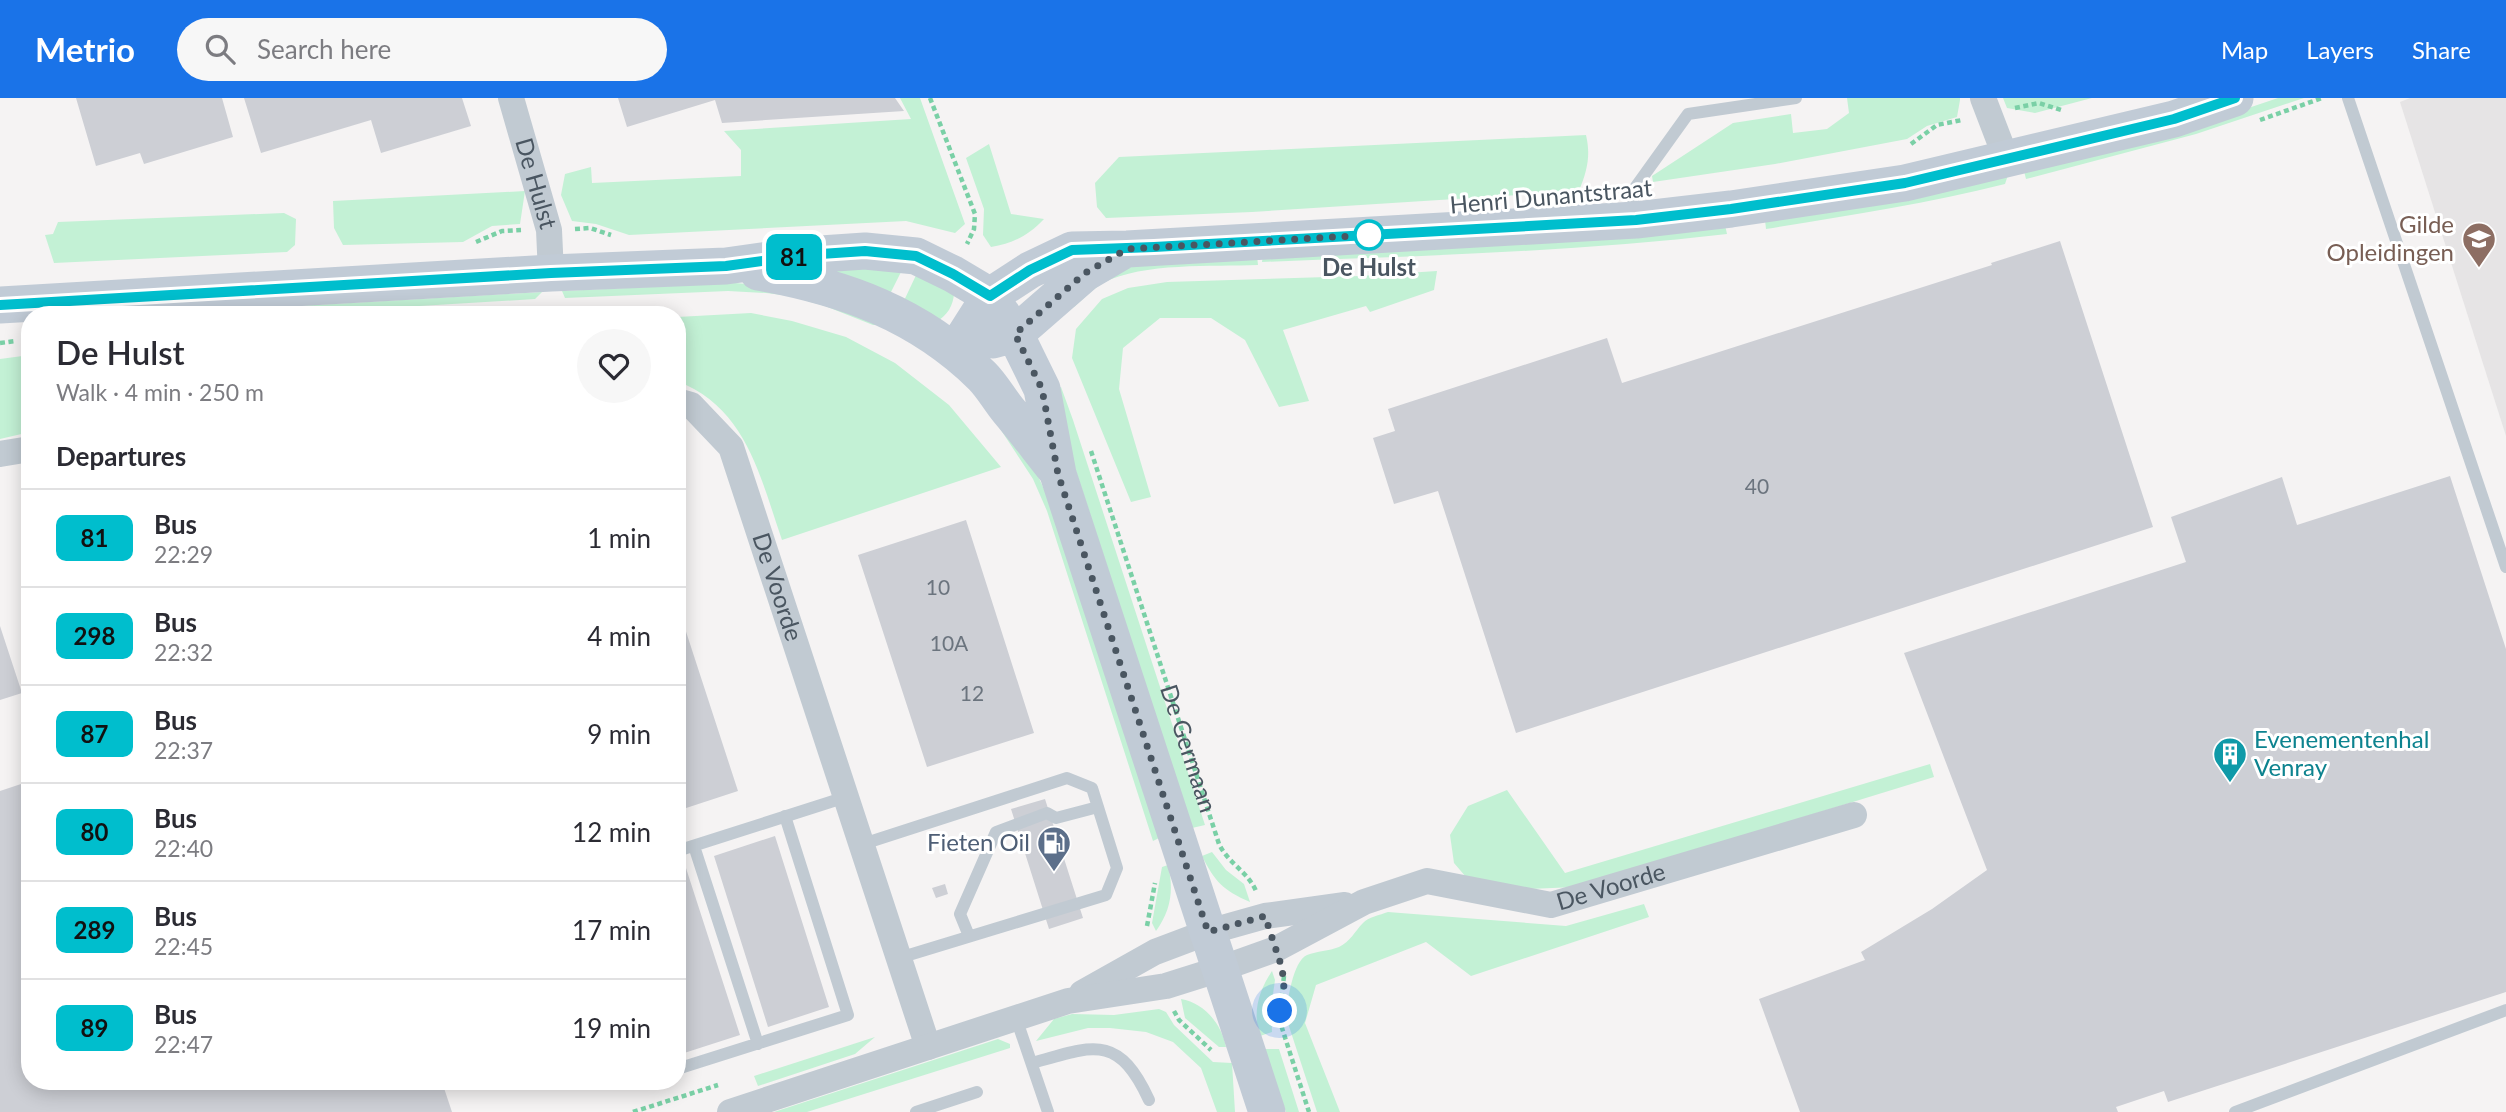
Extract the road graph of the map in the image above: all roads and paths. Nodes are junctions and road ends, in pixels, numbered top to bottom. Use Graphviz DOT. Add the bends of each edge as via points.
graph roads {
  1 [pos="511,98"];
  2 [pos="930,98"];
  3 [pos="1796,98"];
  4 [pos="2235,98"];
  5 [pos="2348,98"];
  6 [pos="1987,106"];
  7 [pos="2072,114"];
  8 [pos="1900,147"];
  9 [pos="2006,158"];
  10 [pos="1636,220"];
  11 [pos="1127,249"];
  12 [pos="977,250"];
  13 [pos="726,266"];
  14 [pos="551,273"];
  15 [pos="990,296"];
  16 [pos="0,305"];
  17 [pos="1015,334"];
  18 [pos="955,351"];
  19 [pos="686,404"];
  20 [pos="1088,442"];
  21 [pos="21,450"];
  22 [pos="0,454"];
  23 [pos="1058,474"];
  24 [pos="2506,567"];
  25 [pos="846,797"];
  26 [pos="1098,807"];
  27 [pos="1854,816"];
  28 [pos="785,817"];
  29 [pos="863,844"];
  30 [pos="694,846"];
  31 [pos="686,848"];
  32 [pos="1364,902"];
  33 [pos="1263,908"];
  34 [pos="1208,932"];
  35 [pos="969,936"];
  36 [pos="1276,949"];
  37 [pos="899,958"];
  38 [pos="1220,969"];
  39 [pos="1068,1001"];
  40 [pos="2506,1010"];
  41 [pos="1016,1018"];
  42 [pos="758,1044"];
  43 [pos="928,1047"];
  44 [pos="1032,1063"];
  45 [pos="686,1066"];
  46 [pos="977,1092"];
  47 [pos="1149,1100"];
  48 [pos="730,1112"];
  49 [pos="916,1112"];
  50 [pos="1048,1112"];
  51 [pos="1268,1112"];
  52 [pos="1309,1112"];
  53 [pos="2235,1112"];
  1 -- 14 [label="street, De Hulst" via="549,230"];
  2 -- 12 [label="path" via="975,214 966,246"];
  3 -- 10 [label="lane" via="1688,114 1633,192"];
  4 -- 9 [label="main road, Henri Dunantstraat" via="2174,119"];
  5 -- 24 [label="lane"];
  6 -- 7 [label="path" via="2039,103"];
  6 -- 8 [label="path" via="1937,125 1913,144"];
  6 -- 9 [label="street"];
  9 -- 10 [label="main road, Henri Dunantstraat" via="1905,183"];
  10 -- 11 [label="main road, Henri Dunantstraat"];
  11 -- 15 [label="main road, Henri Dunantstraat" via="1072,250"];
  11 -- 17 [label="main road, Henri Dunantstraat" via="1085,273"];
  13 -- 14 [label="main road"];
  13 -- 15 [label="main road" via="865,251 916,256"];
  13 -- 18 [label="main road" via="805,280 851,294 921,328"];
  14 -- 16 [label="main road"];
  15 -- 17 [label="main road"];
  15 -- 18 [label="main road, Henri Dunantstraat"];
  17 -- 18 [label="main road, Henri Dunantstraat"];
  17 -- 23 [label="main road, De Germaan" via="1042,389"];
  18 -- 23 [label="main road, De Germaan" via="984,379"];
  19 -- 25 [label="street, De Voorde" via="731,447"];
  20 -- 33 [label="path, De Germaan" via="1219,844 1250,879"];
  21 -- 22 [label="street"];
  23 -- 34 [label="main road, De Germaan"];
  25 -- 28 [label="lane"];
  25 -- 29 [label="street, De Voorde"];
  26 -- 29 [label="lane" via="1092,788 1067,778"];
  26 -- 35 [label="lane" via="1056,818 1047,813 996,832 960,914"];
  26 -- 35 [label="lane" via="1118,868 1106,895"];
  27 -- 32 [label="street, De Voorde" via="1551,905 1427,881"];
  28 -- 30 [label="lane"];
  28 -- 42 [label="lane" via="849,1015"];
  29 -- 37 [label="street, De Voorde"];
  30 -- 31 [label="lane"];
  30 -- 42 [label="lane"];
  32 -- 33 [label="street, De Voorde"];
  32 -- 36 [label="street, De Voorde"];
  33 -- 34 [label="street, De Voorde"];
  34 -- 38 [label="main road, De Germaan"];
  34 -- 39 [label="street, De Voorde" via="1155,952"];
  35 -- 37 [label="lane"];
  36 -- 38 [label="street, De Voorde"];
  36 -- 52 [label="path" via="1284,979 1281,1025"];
  37 -- 43 [label="street, De Voorde"];
  38 -- 39 [label="street, De Voorde" via="1166,986"];
  38 -- 51 [label="main road, De Germaan"];
  39 -- 41 [label="street, De Voorde"];
  40 -- 53 [label="lane"];
  41 -- 43 [label="street, De Voorde"];
  41 -- 44 [label="lane"];
  42 -- 45 [label="lane"];
  43 -- 48 [label="street, De Voorde"];
  44 -- 47 [label="lane" via="1101,1048 1118,1055 1141,1082"];
  44 -- 50 [label="lane"];
  46 -- 49 [label="lane"];
}
